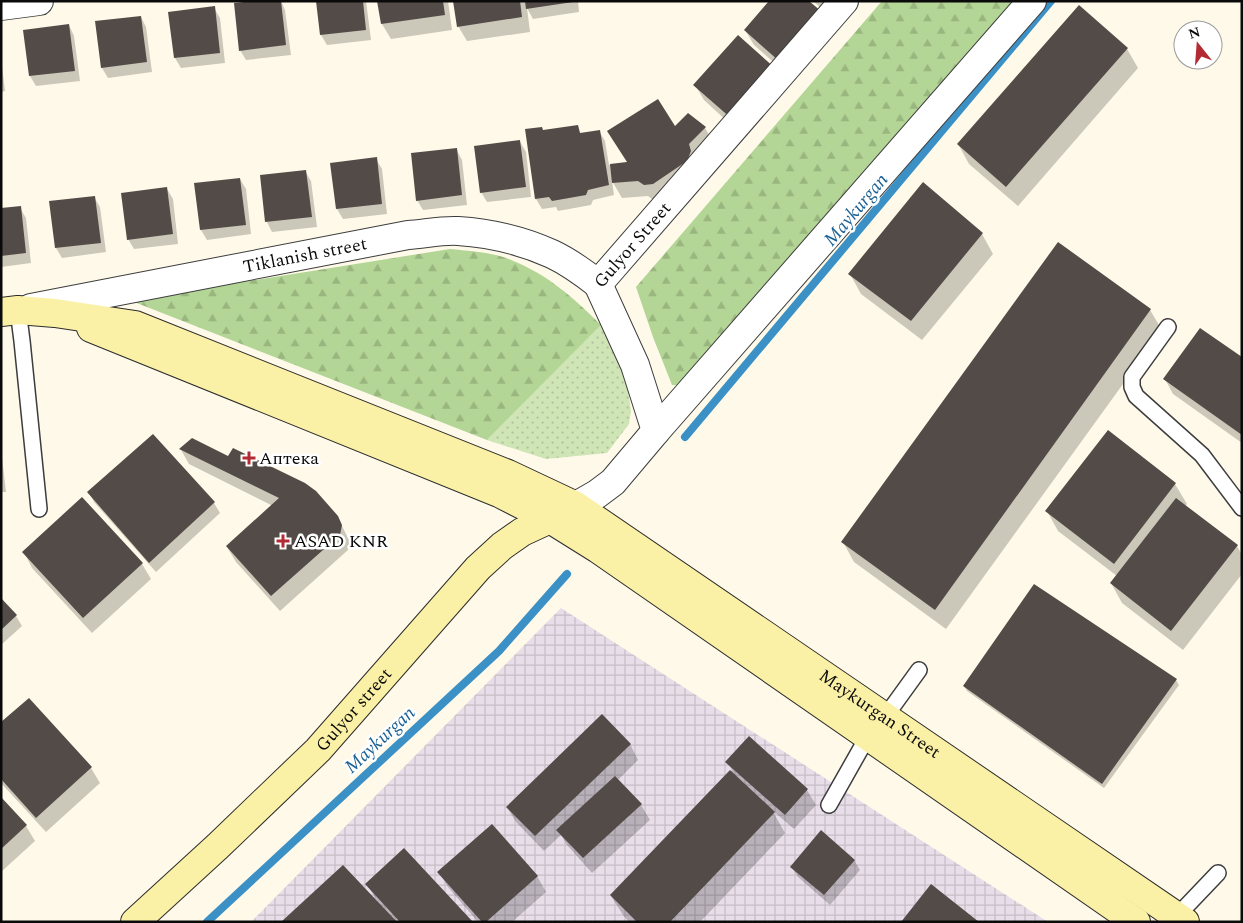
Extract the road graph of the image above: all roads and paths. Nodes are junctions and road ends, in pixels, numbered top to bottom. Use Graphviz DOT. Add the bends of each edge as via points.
graph roads {
  1 [pos="39,1"];
  2 [pos="844,1"];
  3 [pos="1032,1"];
  4 [pos="1,6"];
  5 [pos="598,284"];
  6 [pos="9,311"];
  7 [pos="55,313"];
  8 [pos="1168,327"];
  9 [pos="656,430"];
  10 [pos="576,506"];
  11 [pos="1242,508"];
  12 [pos="39,509"];
  13 [pos="550,519"];
  14 [pos="919,670"];
  15 [pos="877,726"];
  16 [pos="829,805"];
  17 [pos="1218,873"];
  18 [pos="1181,919"];
  19 [pos="135,922"];
  20 [pos="1136,922"];
  1 -- 4 [label="street"];
  2 -- 5 [label="street, Gulyor Street"];
  3 -- 9 [label="street"];
  5 -- 6 [label="street, Tiklanish street" via="554,255 530,245 456,231 408,235"];
  5 -- 9 [label="street, Gulyor Street" via="635,365"];
  6 -- 7 [label="street"];
  6 -- 12 [label="lane"];
  7 -- 10 [label="street, Maykurgan Street" via="135,325 508,474"];
  7 -- 13 [label="street, Maykurgan Street" via="499,493"];
  8 -- 11 [label="lane" via="1132,378 1132,387 1136,396 1202,455"];
  9 -- 10 [label="street" via="613,482"];
  10 -- 13 [label="street, Gulyor street"];
  10 -- 15 [label="street, Maykurgan Street"];
  13 -- 15 [label="street, Maykurgan Street"];
  13 -- 19 [label="street, Gulyor street" via="522,532 478,568 318,750"];
  14 -- 15 [label="lane"];
  15 -- 16 [label="lane"];
  15 -- 18 [label="street, Maykurgan Street"];
  15 -- 20 [label="street, Maykurgan Street"];
  17 -- 18 [label="lane"];
}
